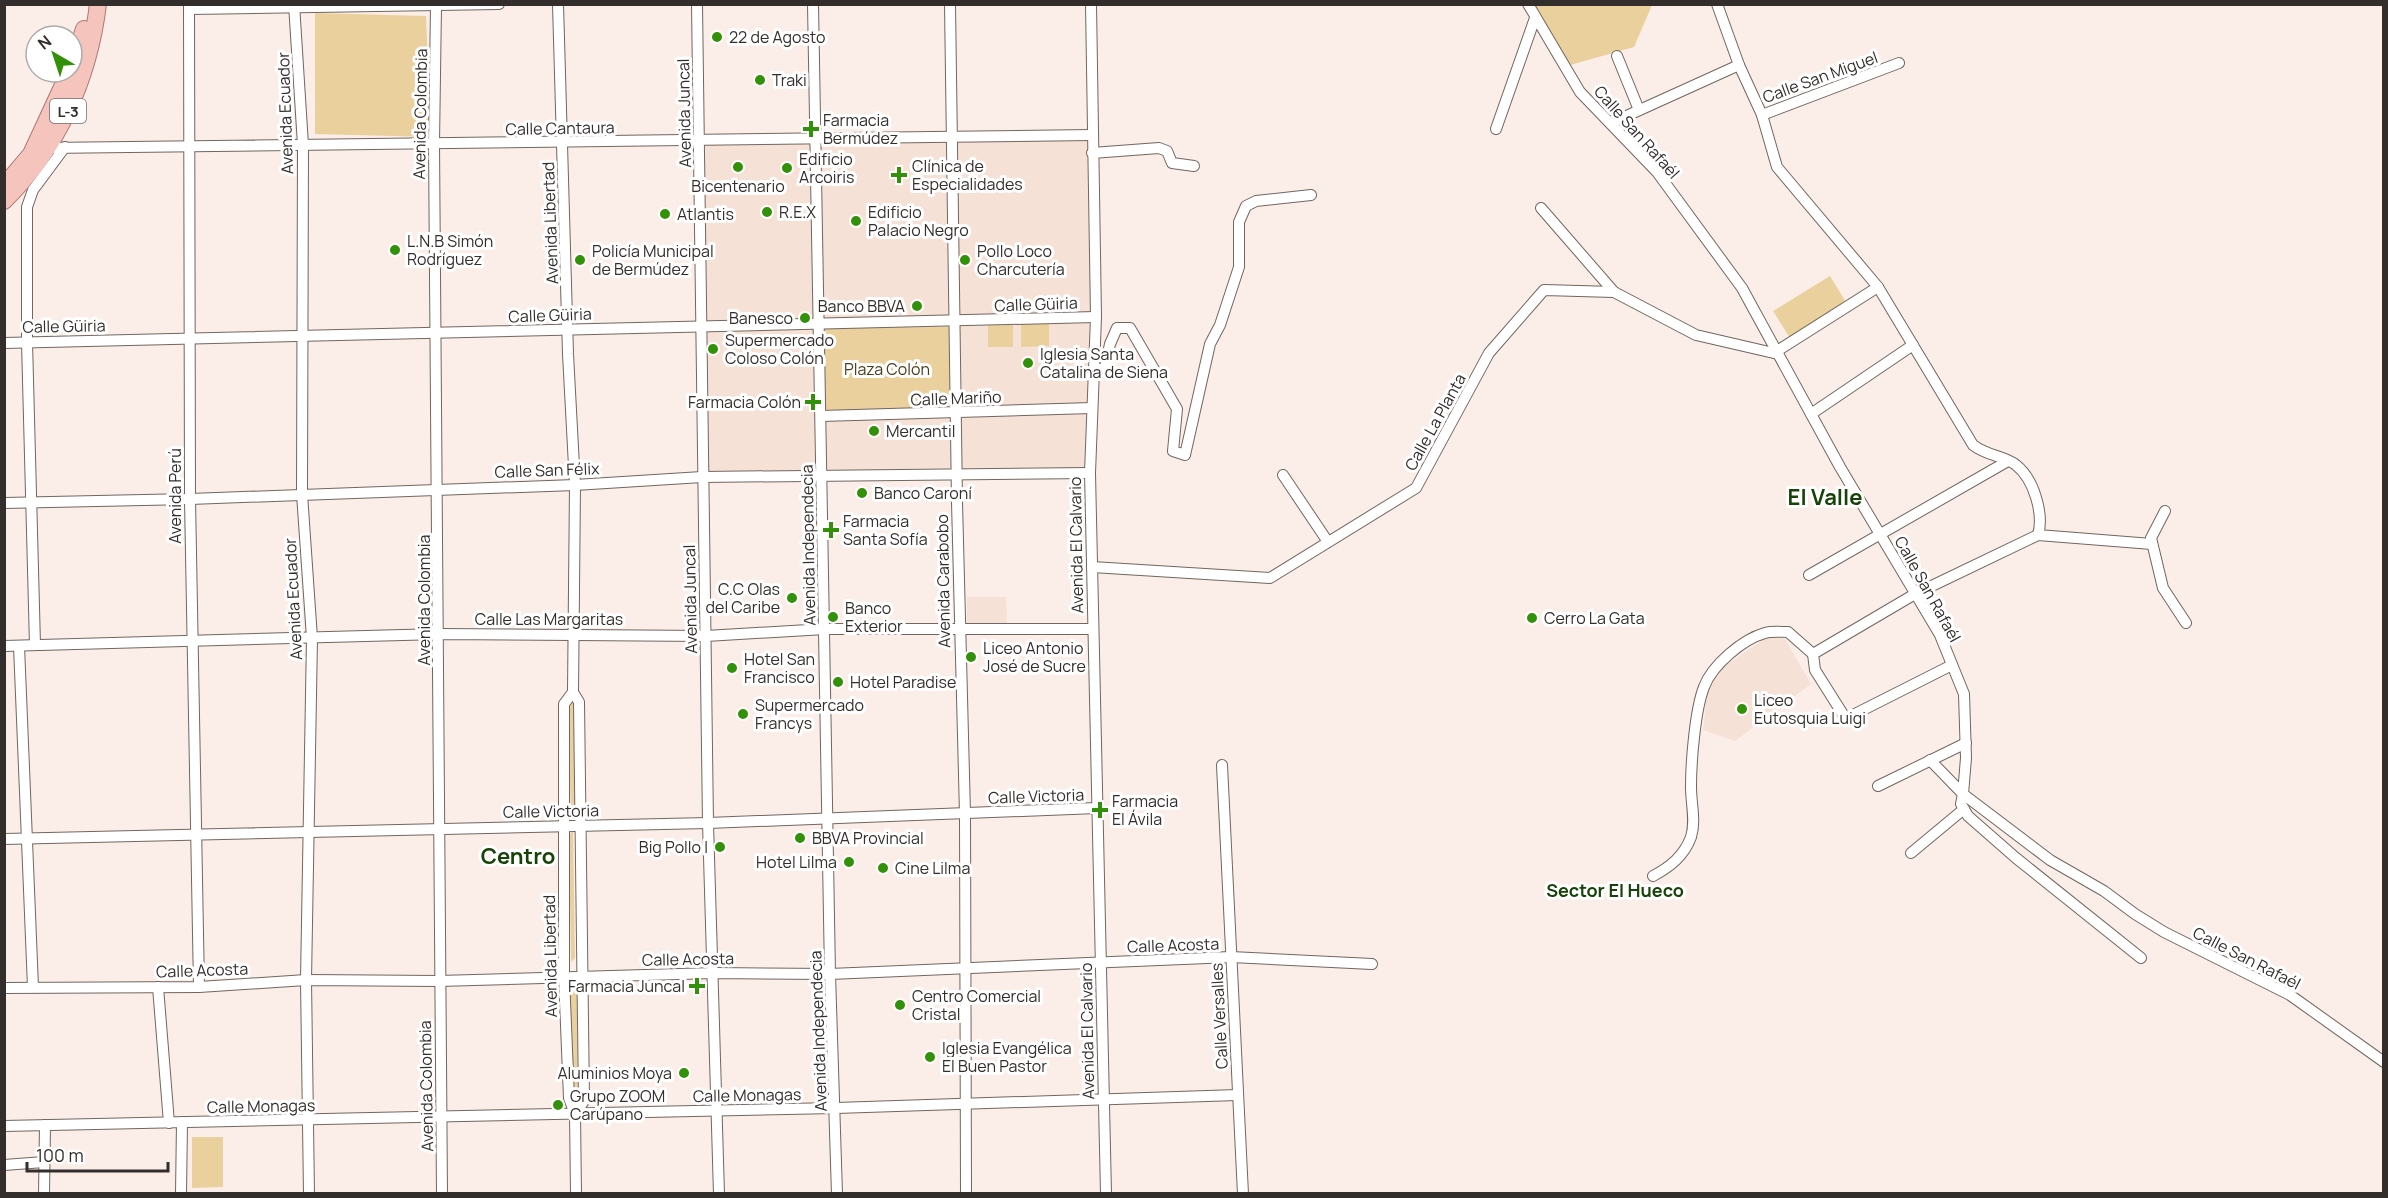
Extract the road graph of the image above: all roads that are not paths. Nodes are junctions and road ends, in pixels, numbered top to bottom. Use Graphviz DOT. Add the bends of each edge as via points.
graph roads {
  1 [pos="87,4"];
  2 [pos="98,4"];
  3 [pos="499,4"];
  4 [pos="558,4"];
  5 [pos="697,4"];
  6 [pos="813,4"];
  7 [pos="950,4"];
  8 [pos="1090,4"];
  9 [pos="1528,4"];
  10 [pos="1717,4"];
  11 [pos="295,5"];
  12 [pos="436,6"];
  13 [pos="189,7"];
  14 [pos="1535,18"];
  15 [pos="84,24"];
  16 [pos="1617,56"];
  17 [pos="1899,63"];
  18 [pos="1739,65"];
  19 [pos="63,84"];
  20 [pos="1639,110"];
  21 [pos="1762,115"];
  22 [pos="1611,123"];
  23 [pos="1496,129"];
  24 [pos="1092,135"];
  25 [pos="951,138"];
  26 [pos="816,140"];
  27 [pos="700,141"];
  28 [pos="434,144"];
  29 [pos="562,144"];
  30 [pos="303,145"];
  31 [pos="188,146"];
  32 [pos="57,147"];
  33 [pos="1092,153"];
  34 [pos="31,154"];
  35 [pos="1194,165"];
  36 [pos="4,186"];
  37 [pos="1311,195"];
  38 [pos="4,201"];
  39 [pos="1541,208"];
  40 [pos="1878,287"];
  41 [pos="1614,292"];
  42 [pos="1096,317"];
  43 [pos="954,321"];
  44 [pos="819,325"];
  45 [pos="702,327"];
  46 [pos="567,330"];
  47 [pos="436,333"];
  48 [pos="302,336"];
  49 [pos="191,339"];
  50 [pos="27,342"];
  51 [pos="4,343"];
  52 [pos="1913,345"];
  53 [pos="1778,353"];
  54 [pos="1093,373"];
  55 [pos="1092,408"];
  56 [pos="957,414"];
  57 [pos="1811,414"];
  58 [pos="821,416"];
  59 [pos="2008,461"];
  60 [pos="1090,473"];
  61 [pos="956,475"];
  62 [pos="1283,475"];
  63 [pos="822,476"];
  64 [pos="702,477"];
  65 [pos="575,485"];
  66 [pos="438,488"];
  67 [pos="302,494"];
  68 [pos="190,499"];
  69 [pos="32,502"];
  70 [pos="4,503"];
  71 [pos="2165,511"];
  72 [pos="1880,534"];
  73 [pos="2038,535"];
  74 [pos="1328,542"];
  75 [pos="2152,544"];
  76 [pos="1092,567"];
  77 [pos="1809,574"];
  78 [pos="1915,594"];
  79 [pos="2186,623"];
  80 [pos="825,629"];
  81 [pos="1093,629"];
  82 [pos="959,630"];
  83 [pos="573,633"];
  84 [pos="440,634"];
  85 [pos="706,636"];
  86 [pos="312,638"];
  87 [pos="192,641"];
  88 [pos="35,645"];
  89 [pos="4,646"];
  90 [pos="19,646"];
  91 [pos="1813,654"];
  92 [pos="1952,665"];
  93 [pos="573,692"];
  94 [pos="1966,743"];
  95 [pos="1930,760"];
  96 [pos="1222,765"];
  97 [pos="1878,786"];
  98 [pos="1963,794"];
  99 [pos="1097,808"];
  100 [pos="1964,809"];
  101 [pos="965,814"];
  102 [pos="829,818"];
  103 [pos="708,824"];
  104 [pos="565,825"];
  105 [pos="579,825"];
  106 [pos="438,828"];
  107 [pos="309,831"];
  108 [pos="196,834"];
  109 [pos="4,839"];
  110 [pos="28,839"];
  111 [pos="1911,853"];
  112 [pos="1653,876"];
  113 [pos="1231,957"];
  114 [pos="2141,958"];
  115 [pos="1100,963"];
  116 [pos="1372,964"];
  117 [pos="966,967"];
  118 [pos="714,973"];
  119 [pos="830,974"];
  120 [pos="564,977"];
  121 [pos="581,977"];
  122 [pos="306,980"];
  123 [pos="439,981"];
  124 [pos="33,987"];
  125 [pos="158,987"];
  126 [pos="199,987"];
  127 [pos="4,988"];
  128 [pos="2384,1062"];
  129 [pos="1238,1095"];
  130 [pos="1104,1098"];
  131 [pos="964,1104"];
  132 [pos="836,1108"];
  133 [pos="716,1111"];
  134 [pos="575,1114"];
  135 [pos="441,1117"];
  136 [pos="307,1120"];
  137 [pos="182,1122"];
  138 [pos="169,1123"];
  139 [pos="45,1125"];
  140 [pos="4,1126"];
  141 [pos="44,1162"];
  142 [pos="4,1165"];
  143 [pos="44,1194"];
  144 [pos="182,1194"];
  145 [pos="309,1194"];
  146 [pos="442,1194"];
  147 [pos="576,1194"];
  148 [pos="719,1194"];
  149 [pos="837,1194"];
  150 [pos="966,1194"];
  151 [pos="1106,1194"];
  152 [pos="1243,1194"];
  1 -- 15 [label="main road"];
  2 -- 32 [label="main road, L-3" via="94,36"];
  3 -- 12 [label="street"];
  4 -- 29 [label="street, Avenida Libertad"];
  5 -- 27 [label="street, Avenida Juncal"];
  6 -- 26 [label="street, Avenida Independecia"];
  7 -- 25 [label="street, Avenida Carabobo"];
  8 -- 24 [label="street, Avenida El Calvario"];
  9 -- 14 [label="street, Calle San Rafaél"];
  10 -- 18 [label="street, Calle San Miguel"];
  11 -- 12 [label="street"];
  11 -- 13 [label="street"];
  11 -- 30 [label="street, Avenida Ecuador"];
  12 -- 28 [label="street, Avenida Colombia"];
  13 -- 31 [label="street, Avenida Perú"];
  14 -- 22 [label="street, Calle San Rafaél" via="1580,92"];
  14 -- 23 [label="street"];
  16 -- 20 [label="street"];
  17 -- 21 [label="street, Calle San Miguel"];
  18 -- 20 [label="street"];
  18 -- 21 [label="street, Calle San Miguel"];
  19 -- 34 [label="main road, L-3"];
  20 -- 22 [label="street"];
  21 -- 40 [label="street" via="1777,167"];
  22 -- 53 [label="street, Calle San Rafaél" via="1657,172 1742,288"];
  24 -- 25 [label="street, Calle Cantaura"];
  24 -- 33 [label="street, Avenida El Calvario"];
  25 -- 26 [label="street, Calle Cantaura"];
  25 -- 43 [label="street, Avenida Carabobo"];
  26 -- 27 [label="street, Calle Cantaura"];
  26 -- 44 [label="street, Avenida Independecia"];
  27 -- 29 [label="street, Calle Cantaura"];
  27 -- 45 [label="street, Avenida Juncal"];
  28 -- 29 [label="street, Calle Cantaura"];
  28 -- 30 [label="street, Calle Cantaura"];
  28 -- 47 [label="street, Avenida Colombia"];
  29 -- 46 [label="street, Avenida Libertad"];
  30 -- 31 [label="street, Calle Cantaura"];
  30 -- 48 [label="street, Avenida Ecuador"];
  31 -- 32 [label="street, Calle Cantaura"];
  31 -- 49 [label="street, Avenida Perú"];
  32 -- 34 [label="street, Calle Cantaura"];
  32 -- 38 [label="main road, L-3"];
  32 -- 50 [label="street" via="27,207"];
  33 -- 35 [label="street" via="1159,148 1167,151 1172,163"];
  33 -- 42 [label="street, Avenida El Calvario"];
  34 -- 36 [label="main road, L-3"];
  37 -- 54 [label="street" via="1256,201 1246,206 1239,222 1239,267 1207,354 1185,455 1173,451 1178,408 1130,328 1117,328 1105,367"];
  39 -- 41 [label="street"];
  40 -- 52 [label="street"];
  40 -- 53 [label="street"];
  41 -- 53 [label="street, Calle La Planta" via="1696,335"];
  41 -- 74 [label="street, Calle La Planta" via="1544,290 1489,353 1416,488"];
  42 -- 43 [label="street, Calle Güiria"];
  42 -- 54 [label="street, Avenida El Calvario"];
  43 -- 44 [label="street, Calle Güiria"];
  43 -- 56 [label="street, Avenida Carabobo"];
  44 -- 45 [label="street, Calle Güiria"];
  44 -- 58 [label="street, Avenida Independecia"];
  45 -- 46 [label="street, Calle Güiria"];
  45 -- 64 [label="street, Avenida Juncal"];
  46 -- 47 [label="street, Calle Güiria"];
  46 -- 65 [label="street, Avenida Libertad"];
  47 -- 48 [label="street, Calle Güiria"];
  47 -- 66 [label="street, Avenida Colombia"];
  48 -- 49 [label="street, Calle Güiria"];
  48 -- 67 [label="street, Avenida Ecuador"];
  49 -- 50 [label="street, Calle Güiria"];
  49 -- 68 [label="street, Avenida Perú"];
  50 -- 51 [label="street, Calle Güiria"];
  50 -- 69 [label="street"];
  52 -- 57 [label="street"];
  52 -- 59 [label="street" via="1973,445 1984,454"];
  53 -- 57 [label="street, Calle San Rafaél"];
  54 -- 55 [label="street, Avenida El Calvario"];
  55 -- 56 [label="street, Calle Mariño"];
  55 -- 60 [label="street, Avenida El Calvario"];
  56 -- 58 [label="street, Calle Mariño"];
  56 -- 61 [label="street, Avenida Carabobo"];
  57 -- 72 [label="street, Calle San Rafaél"];
  58 -- 63 [label="street, Avenida Independecia"];
  59 -- 72 [label="street"];
  59 -- 73 [label="street" via="2026,478 2037,501 2041,524"];
  60 -- 61 [label="street, Calle San Félix"];
  60 -- 76 [label="street, Avenida El Calvario"];
  61 -- 63 [label="street, Calle San Félix"];
  61 -- 82 [label="street, Avenida Carabobo"];
  62 -- 74 [label="street"];
  63 -- 64 [label="street, Calle San Félix"];
  63 -- 80 [label="street, Avenida Independecia"];
  64 -- 65 [label="street, Calle San Félix"];
  64 -- 85 [label="street, Avenida Juncal"];
  65 -- 66 [label="street, Calle San Félix"];
  65 -- 83 [label="street, Avenida Libertad"];
  66 -- 67 [label="street, Calle San Félix"];
  66 -- 84 [label="street, Avenida Colombia"];
  67 -- 68 [label="street, Calle San Félix"];
  67 -- 86 [label="street, Avenida Ecuador"];
  68 -- 69 [label="street, Calle San Félix"];
  68 -- 87 [label="street, Avenida Perú"];
  69 -- 70 [label="street, Calle San Félix"];
  69 -- 88 [label="street"];
  71 -- 75 [label="street" via="2151,538"];
  72 -- 77 [label="street"];
  72 -- 78 [label="street, Calle San Rafaél"];
  73 -- 75 [label="street"];
  73 -- 78 [label="street"];
  74 -- 76 [label="street, Calle La Planta" via="1270,578"];
  75 -- 79 [label="street" via="2163,588"];
  76 -- 81 [label="street, Avenida El Calvario"];
  78 -- 91 [label="street"];
  78 -- 92 [label="street, Calle San Rafaél" via="1940,635"];
  80 -- 82 [label="street, Calle Las Margaritas"];
  80 -- 85 [label="street, Calle Las Margaritas"];
  80 -- 102 [label="street, Avenida Independecia"];
  81 -- 82 [label="street, Calle Las Margaritas"];
  81 -- 99 [label="street, Avenida El Calvario"];
  82 -- 101 [label="street, Avenida Carabobo"];
  83 -- 84 [label="street, Calle Las Margaritas"];
  83 -- 85 [label="street, Calle Las Margaritas"];
  83 -- 93 [label="street, Avenida Libertad"];
  84 -- 86 [label="street, Calle Las Margaritas"];
  84 -- 106 [label="street, Avenida Colombia"];
  85 -- 103 [label="street, Avenida Juncal"];
  86 -- 87 [label="street, Calle Las Margaritas"];
  86 -- 107 [label="street, Avenida Ecuador"];
  87 -- 88 [label="street, Calle Las Margaritas"];
  87 -- 108 [label="street, Avenida Perú"];
  88 -- 90 [label="street, Calle Las Margaritas"];
  89 -- 90 [label="street, Calle Las Margaritas"];
  90 -- 110 [label="street"];
  91 -- 92 [label="street" via="1815,670 1844,716 1849,717"];
  91 -- 112 [label="street" via="1788,632 1766,633 1749,640 1713,672 1704,687 1696,730 1691,837 1670,867"];
  92 -- 94 [label="street, Calle San Rafaél" via="1964,694"];
  93 -- 104 [label="street, Avenida Libertad" via="564,704"];
  93 -- 105 [label="street, Avenida Libertad" via="579,702"];
  94 -- 95 [label="street"];
  94 -- 98 [label="street, Calle San Rafaél"];
  95 -- 97 [label="street"];
  95 -- 98 [label="street"];
  96 -- 113 [label="street, Calle Versalles"];
  98 -- 100 [label="street"];
  98 -- 128 [label="street, Calle San Rafaél" via="2050,860 2174,937 2290,995"];
  99 -- 101 [label="street, Calle Victoria"];
  99 -- 115 [label="street, Avenida El Calvario"];
  100 -- 111 [label="street"];
  100 -- 114 [label="street" via="2016,858"];
  101 -- 102 [label="street, Calle Victoria"];
  101 -- 117 [label="street, Avenida Carabobo"];
  102 -- 103 [label="street, Calle Victoria"];
  102 -- 119 [label="street, Avenida Independecia"];
  103 -- 105 [label="street, Calle Victoria"];
  103 -- 118 [label="street, Avenida Juncal"];
  104 -- 105 [label="street, Calle Victoria"];
  104 -- 106 [label="street, Calle Victoria"];
  104 -- 120 [label="street, Avenida Libertad"];
  105 -- 121 [label="street, Avenida Libertad"];
  106 -- 107 [label="street, Calle Victoria"];
  106 -- 123 [label="street, Avenida Colombia"];
  107 -- 108 [label="street, Calle Victoria"];
  107 -- 122 [label="street, Avenida Ecuador"];
  108 -- 110 [label="street, Calle Victoria"];
  108 -- 126 [label="street, Avenida Perú"];
  109 -- 110 [label="street, Calle Victoria"];
  110 -- 124 [label="street"];
  113 -- 115 [label="street, Calle Acosta"];
  113 -- 116 [label="street, Calle Acosta"];
  113 -- 129 [label="street, Calle Versalles"];
  115 -- 117 [label="street, Calle Acosta"];
  115 -- 130 [label="street, Avenida El Calvario"];
  117 -- 119 [label="street, Calle Acosta"];
  117 -- 131 [label="street, Avenida Carabobo"];
  118 -- 119 [label="street, Calle Acosta"];
  118 -- 121 [label="street, Calle Acosta"];
  118 -- 133 [label="street, Avenida Juncal"];
  119 -- 132 [label="street, Avenida Independecia"];
  120 -- 121 [label="street, Calle Acosta"];
  120 -- 123 [label="street, Calle Acosta"];
  120 -- 134 [label="street, Avenida Libertad" via="569,1098"];
  121 -- 134 [label="street, Avenida Libertad" via="584,1101"];
  122 -- 123 [label="street, Calle Acosta"];
  122 -- 126 [label="street, Calle Acosta"];
  122 -- 136 [label="street, Avenida Ecuador"];
  123 -- 135 [label="street, Avenida Colombia"];
  124 -- 125 [label="street, Calle Acosta"];
  124 -- 127 [label="street, Calle Acosta"];
  125 -- 126 [label="street, Calle Acosta"];
  125 -- 138 [label="street"];
  129 -- 130 [label="street, Calle Monagas"];
  129 -- 152 [label="street, Calle Versalles"];
  130 -- 131 [label="street, Calle Monagas"];
  130 -- 151 [label="street, Avenida El Calvario"];
  131 -- 132 [label="street, Calle Monagas"];
  131 -- 150 [label="street, Avenida Carabobo"];
  132 -- 133 [label="street, Calle Monagas"];
  132 -- 149 [label="street, Avenida Independecia"];
  133 -- 134 [label="street, Calle Monagas"];
  133 -- 148 [label="street, Avenida Juncal"];
  134 -- 135 [label="street, Calle Monagas"];
  134 -- 147 [label="street, Avenida Libertad"];
  135 -- 136 [label="street, Calle Monagas"];
  135 -- 146 [label="street, Avenida Colombia"];
  136 -- 137 [label="street, Calle Monagas"];
  136 -- 145 [label="street, Avenida Ecuador"];
  137 -- 138 [label="street, Calle Monagas"];
  137 -- 144 [label="street"];
  138 -- 139 [label="street, Calle Monagas"];
  139 -- 140 [label="street, Calle Monagas"];
  139 -- 141 [label="street"];
  141 -- 142 [label="street"];
  141 -- 143 [label="street"];
}
